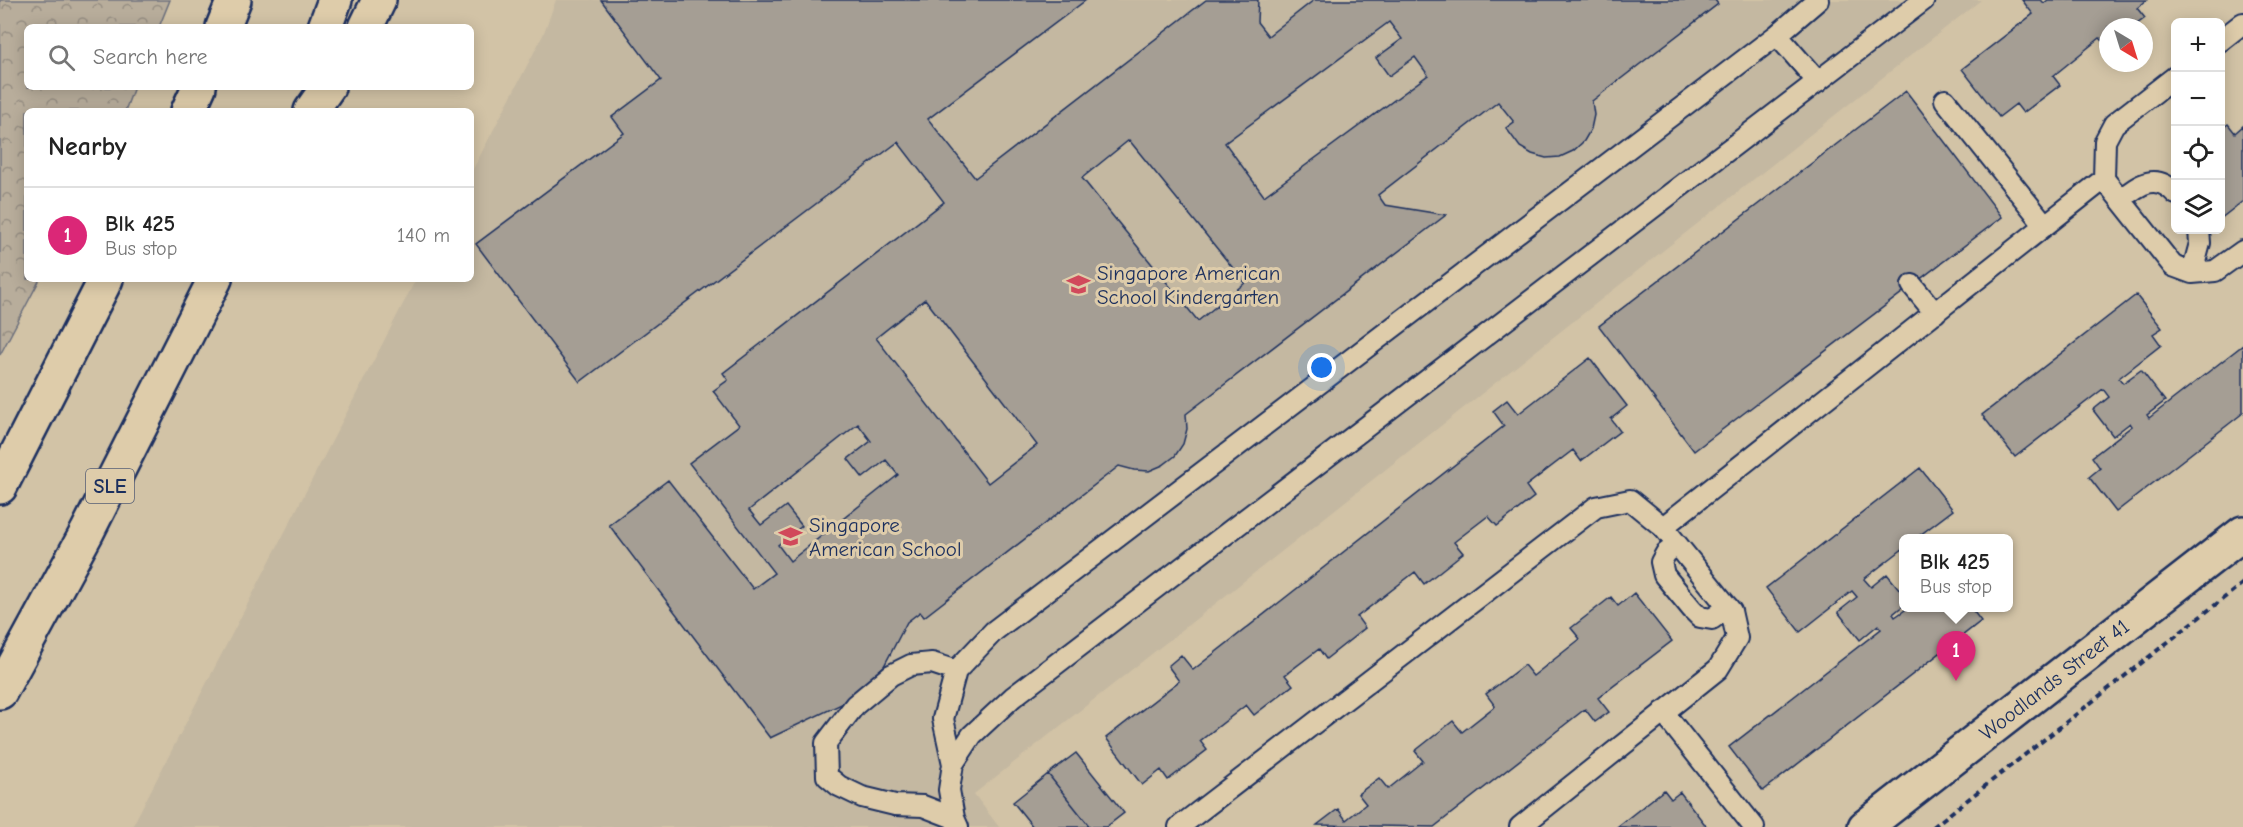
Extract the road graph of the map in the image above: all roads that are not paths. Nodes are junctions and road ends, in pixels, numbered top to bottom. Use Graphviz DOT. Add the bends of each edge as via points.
graph roads {
  1 [pos="234,0"];
  2 [pos="335,0"];
  3 [pos="379,0"];
  4 [pos="1818,0"];
  5 [pos="1924,0"];
  6 [pos="2243,23"];
  7 [pos="224,24"];
  8 [pos="326,24"];
  9 [pos="367,24"];
  10 [pos="1777,35"];
  11 [pos="2225,37"];
  12 [pos="2171,79"];
  13 [pos="1818,82"];
  14 [pos="198,90"];
  15 [pos="302,90"];
  16 [pos="326,90"];
  17 [pos="1946,100"];
  18 [pos="189,108"];
  19 [pos="295,108"];
  20 [pos="313,108"];
  21 [pos="2104,178"];
  22 [pos="2171,189"];
  23 [pos="2121,199"];
  24 [pos="2045,225"];
  25 [pos="2199,234"];
  26 [pos="2243,251"];
  27 [pos="2192,273"];
  28 [pos="104,282"];
  29 [pos="213,282"];
  30 [pos="1912,285"];
  31 [pos="1935,313"];
  32 [pos="0,487"];
  33 [pos="1664,527"];
  34 [pos="2243,533"];
  35 [pos="1677,544"];
  36 [pos="1728,607"];
  37 [pos="956,671"];
  38 [pos="0,692"];
  39 [pos="1663,712"];
  40 [pos="953,764"];
  41 [pos="956,822"];
  42 [pos="1179,827"];
  43 [pos="1520,827"];
  44 [pos="1754,827"];
  45 [pos="1865,827"];
  1 -- 7 [label="main road"];
  2 -- 8 [label="main road"];
  3 -- 9 [label="main road"];
  4 -- 10 [label="lane"];
  5 -- 13 [label="lane"];
  6 -- 11 [label="lane"];
  10 -- 13 [label="lane"];
  10 -- 37 [label="lane" via="994,631"];
  12 -- 21 [label="lane" via="2114,124 2106,141"];
  13 -- 40 [label="lane" via="1013,698 972,735"];
  14 -- 18 [label="main road"];
  15 -- 19 [label="main road"];
  16 -- 20 [label="main road"];
  17 -- 24 [label="lane"];
  21 -- 23 [label="lane"];
  21 -- 24 [label="lane"];
  22 -- 23 [label="lane" via="2155,182 2139,184"];
  23 -- 27 [label="lane" via="2173,266"];
  24 -- 31 [label="lane"];
  25 -- 27 [label="lane"];
  26 -- 27 [label="lane" via="2215,271"];
  28 -- 32 [label="main road"];
  29 -- 38 [label="main road, SLE" via="87,532"];
  30 -- 31 [label="lane"];
  31 -- 33 [label="lane"];
  33 -- 35 [label="lane"];
  33 -- 42 [label="lane" via="1630,500 1596,507"];
  34 -- 45 [label="main road, Woodlands Street 41"];
  35 -- 36 [label="lane"];
  35 -- 36 [label="lane" via="1666,553 1662,568 1692,609 1700,617 1712,619"];
  36 -- 39 [label="lane" via="1737,638 1718,669"];
  37 -- 40 [label="lane" via="943,719"];
  37 -- 41 [label="lane" via="932,663 911,664 891,675 855,705 826,743 826,776 839,786 862,797 895,805 923,806"];
  39 -- 43 [label="lane"];
  39 -- 44 [label="lane"];
  40 -- 41 [label="lane" via="949,790"];
}
